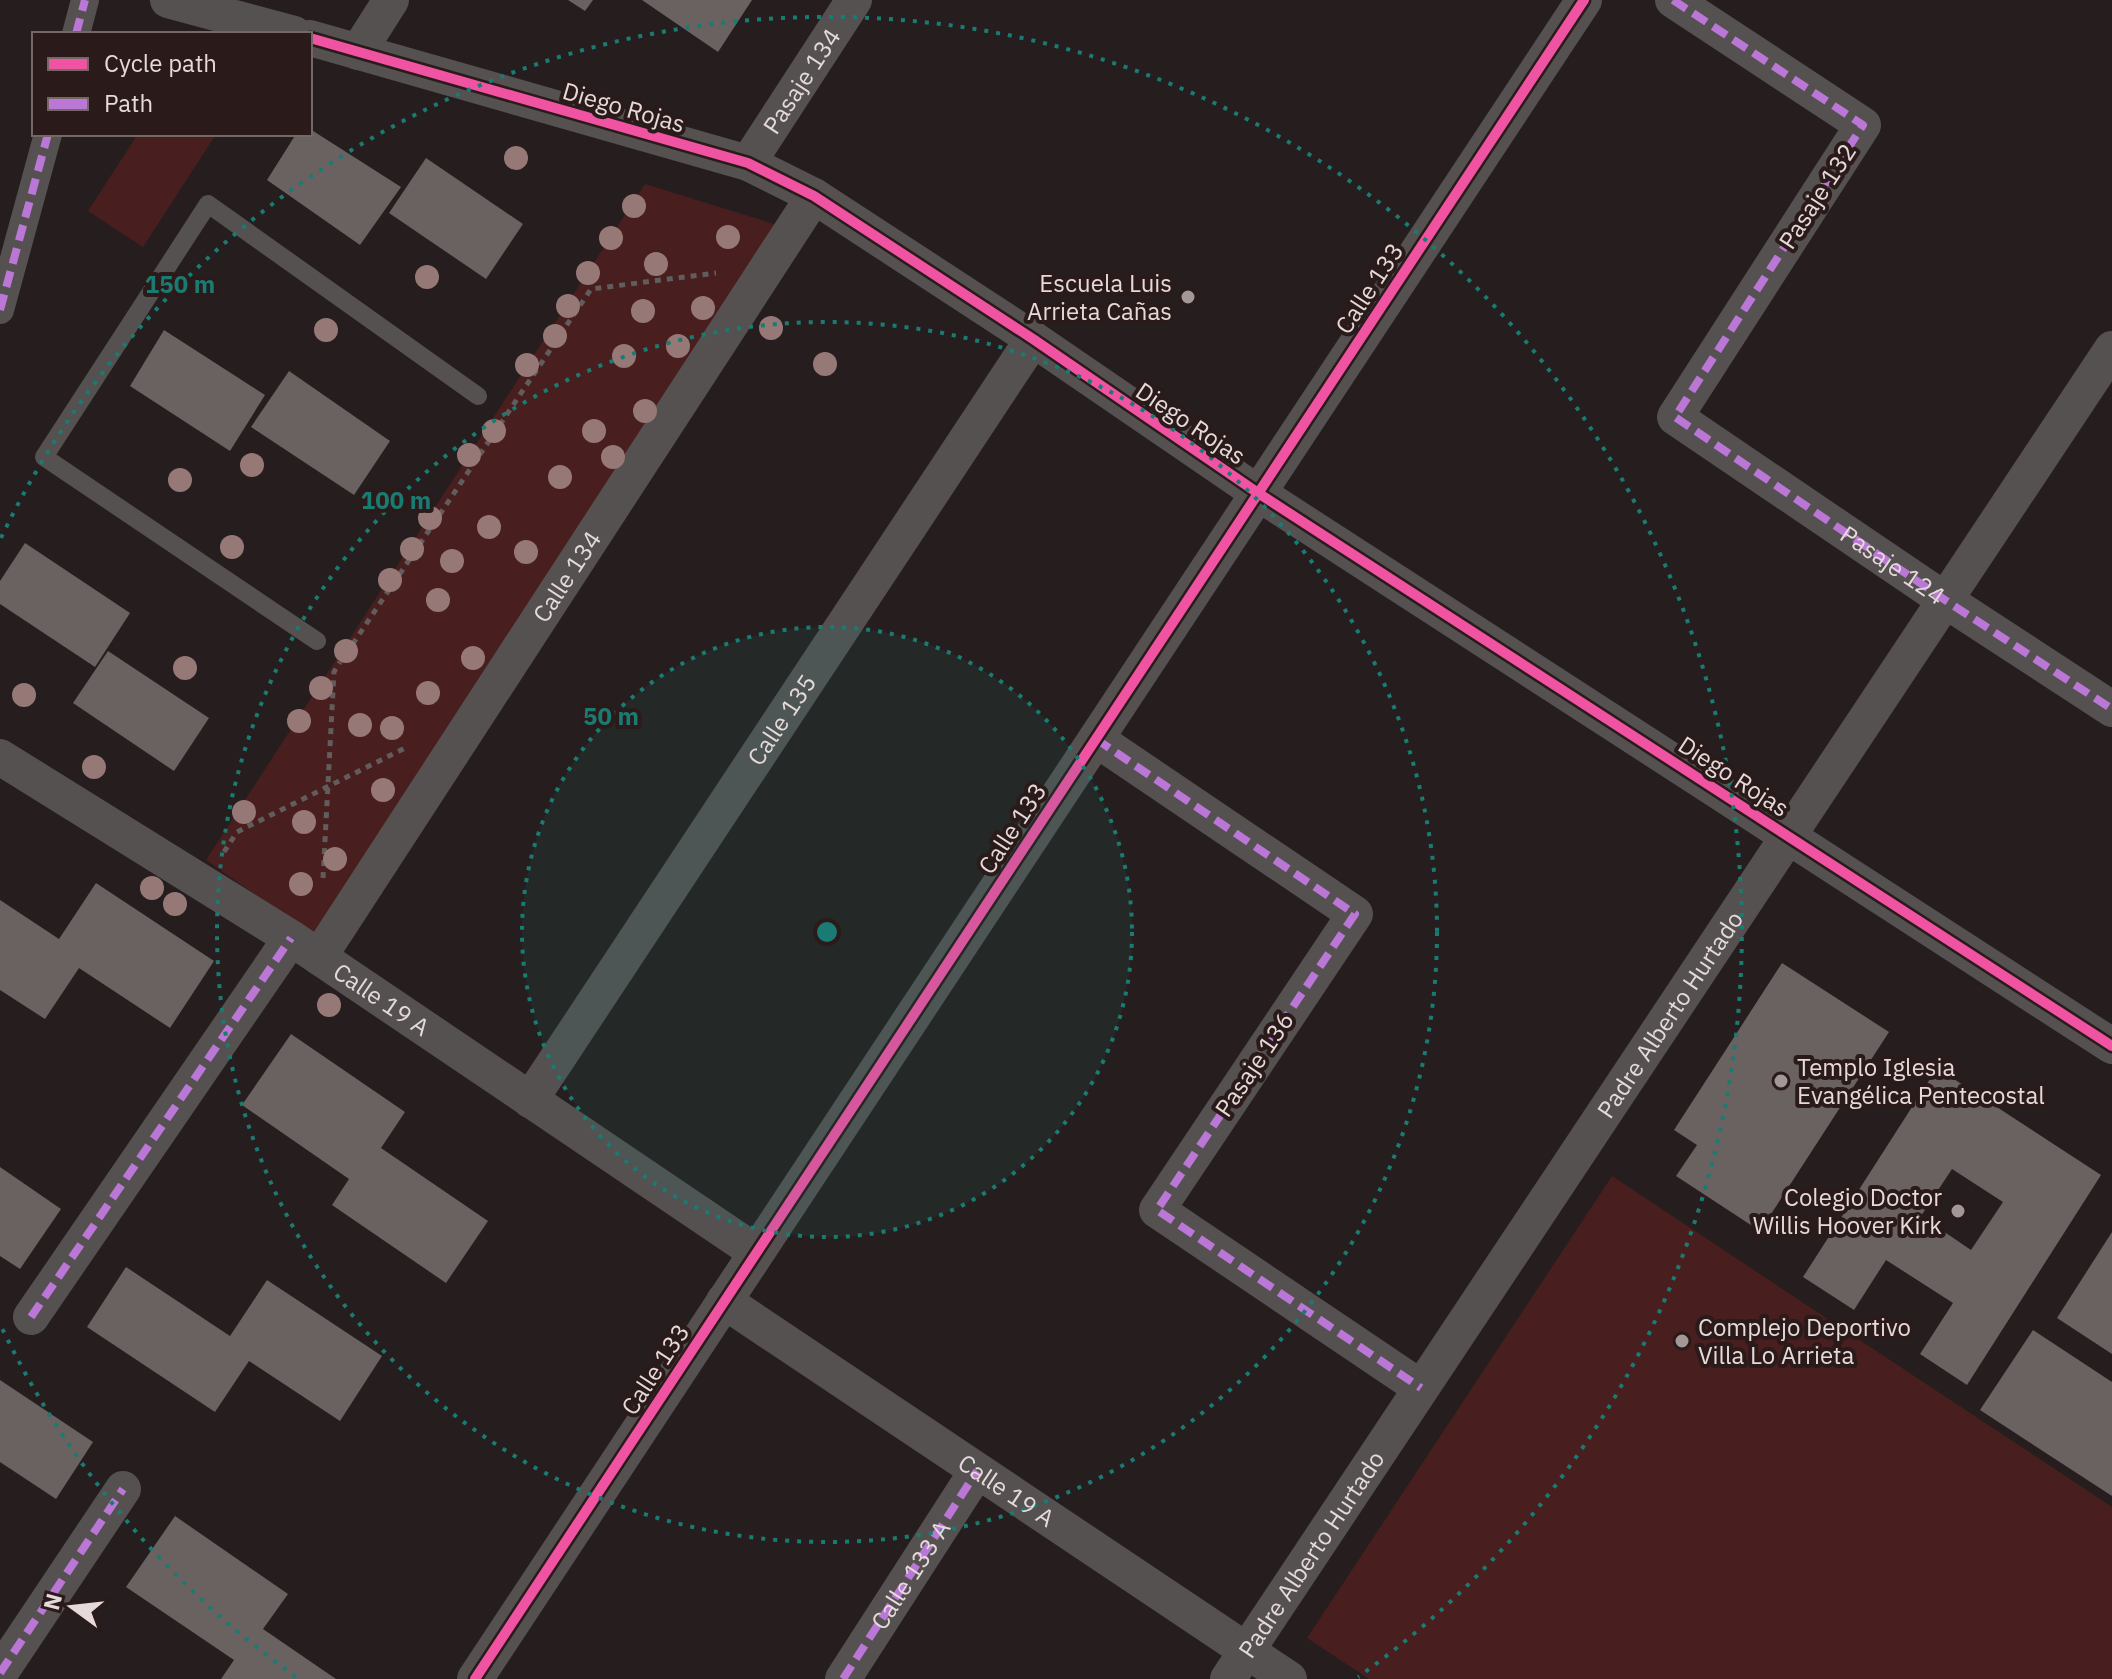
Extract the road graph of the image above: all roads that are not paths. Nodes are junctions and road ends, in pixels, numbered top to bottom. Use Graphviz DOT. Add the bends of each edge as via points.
graph roads {
  1 [pos="85,0"];
  2 [pos="168,0"];
  3 [pos="391,0"];
  4 [pos="854,0"];
  5 [pos="1584,0"];
  6 [pos="1673,0"];
  7 [pos="77,32"];
  8 [pos="287,32"];
  9 [pos="312,39"];
  10 [pos="358,52"];
  11 [pos="47,136"];
  12 [pos="748,163"];
  13 [pos="814,196"];
  14 [pos="0,310"];
  15 [pos="1033,339"];
  16 [pos="2112,349"];
  17 [pos="478,396"];
  18 [pos="1675,417"];
  19 [pos="1258,493"];
  20 [pos="1945,600"];
  21 [pos="317,641"];
  22 [pos="2112,709"];
  23 [pos="1096,739"];
  24 [pos="0,757"];
  25 [pos="1789,835"];
  26 [pos="305,947"];
  27 [pos="2112,1046"];
  28 [pos="530,1100"];
  29 [pos="756,1252"];
  30 [pos="724,1301"];
  31 [pos="31,1317"];
  32 [pos="1421,1388"];
  33 [pos="977,1471"];
  34 [pos="123,1489"];
  35 [pos="1237,1665"];
  36 [pos="0,1673"];
  37 [pos="475,1679"];
  38 [pos="843,1679"];
  39 [pos="1289,1679"];
  1 -- 7 [label="street"];
  2 -- 8 [label="street"];
  3 -- 10 [label="street"];
  4 -- 12 [label="street, Pasaje 134"];
  5 -- 19 [label="street, Calle 133"];
  6 -- 18 [label="street, Pasaje 132" via="1863,125"];
  9 -- 10 [label="street, Diego Rojas"];
  10 -- 12 [label="street, Diego Rojas"];
  11 -- 14 [label="street"];
  12 -- 13 [label="street, Diego Rojas"];
  13 -- 15 [label="street, Diego Rojas"];
  13 -- 26 [label="street, Calle 134"];
  15 -- 19 [label="street, Diego Rojas"];
  15 -- 28 [label="street, Calle 135"];
  16 -- 20 [label="street, Padre Alberto Hurtado"];
  17 -- 21 [label="lane" via="208,204 44,457"];
  18 -- 20 [label="street, Pasaje 124"];
  19 -- 23 [label="street, Calle 133"];
  19 -- 25 [label="street, Diego Rojas"];
  20 -- 22 [label="street, Pasaje 124"];
  20 -- 25 [label="street, Padre Alberto Hurtado"];
  23 -- 29 [label="street, Calle 133"];
  23 -- 32 [label="street, Pasaje 136" via="1355,914 1157,1210"];
  24 -- 26 [label="street, Calle 19 A"];
  25 -- 27 [label="street, Diego Rojas"];
  25 -- 32 [label="street, Padre Alberto Hurtado"];
  26 -- 28 [label="street, Calle 19 A"];
  26 -- 31 [label="street, Calle 134"];
  28 -- 29 [label="street, Calle 19 A"];
  29 -- 30 [label="street, Calle 133"];
  30 -- 33 [label="street, Calle 19 A"];
  30 -- 37 [label="street, Calle 133"];
  32 -- 35 [label="street, Padre Alberto Hurtado"];
  33 -- 35 [label="street, Calle 19 A"];
  33 -- 38 [label="street, Calle 133 A"];
  34 -- 36 [label="street"];
  35 -- 39 [label="street, Calle 19 A"];
}
